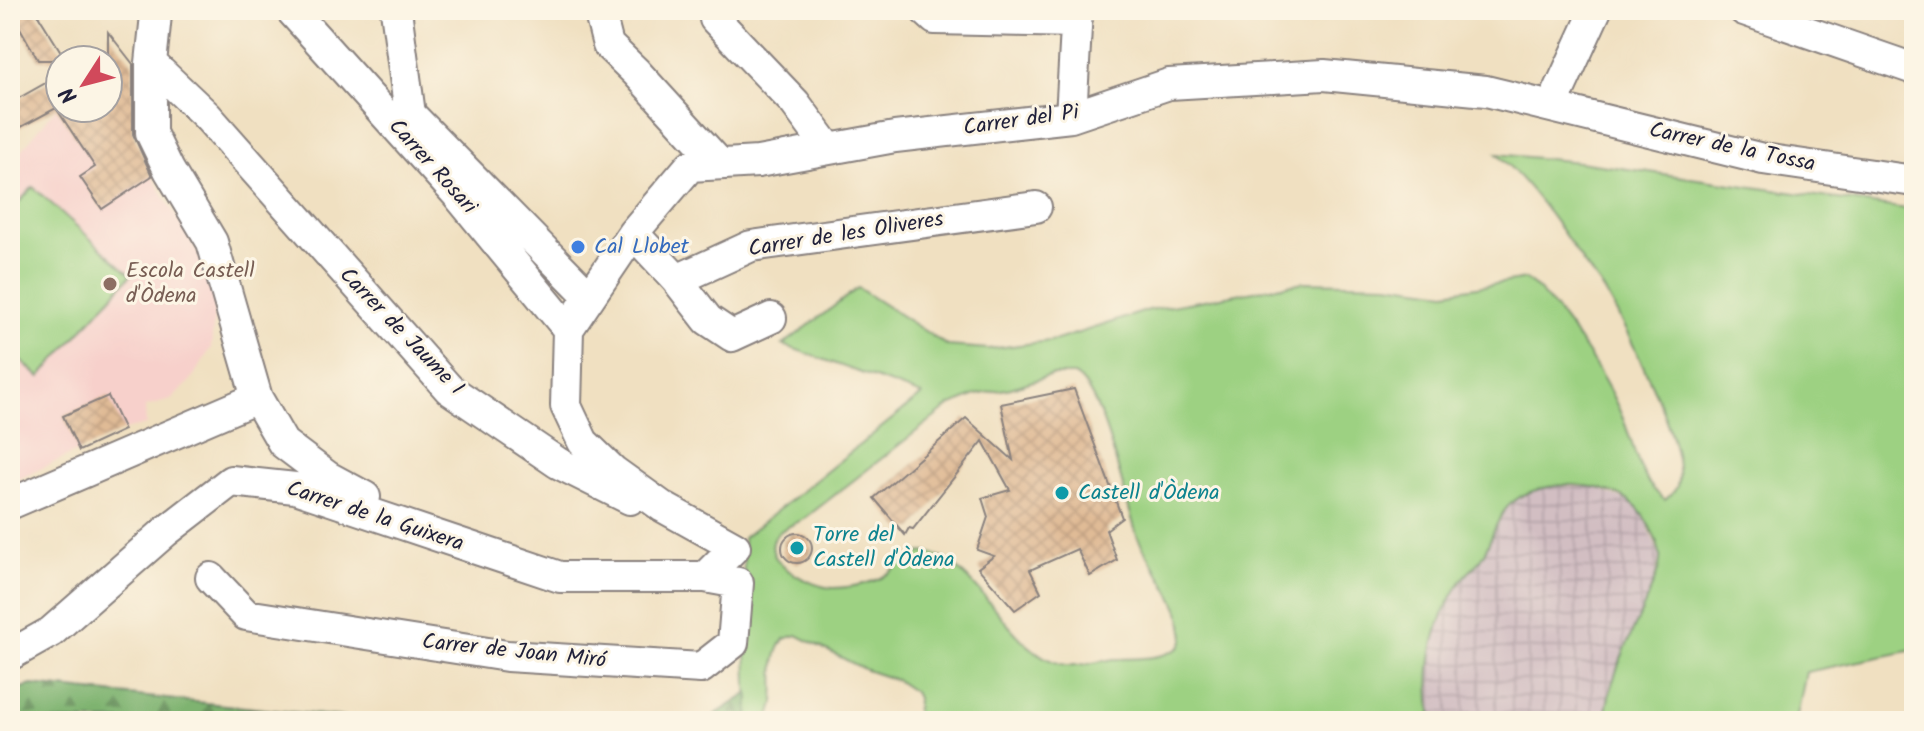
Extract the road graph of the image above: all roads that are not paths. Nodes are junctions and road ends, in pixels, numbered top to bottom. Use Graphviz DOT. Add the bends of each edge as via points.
graph roads {
  1 [pos="153,10"];
  2 [pos="291,10"];
  3 [pos="396,10"];
  4 [pos="599,10"];
  5 [pos="925,10"];
  6 [pos="1596,10"];
  7 [pos="1744,10"];
  8 [pos="1077,16"];
  9 [pos="715,19"];
  10 [pos="151,63"];
  11 [pos="1914,69"];
  12 [pos="1552,106"];
  13 [pos="1071,117"];
  14 [pos="829,149"];
  15 [pos="719,163"];
  16 [pos="1914,181"];
  17 [pos="1036,207"];
  18 [pos="633,233"];
  19 [pos="677,280"];
  20 [pos="589,296"];
  21 [pos="771,318"];
  22 [pos="568,329"];
  23 [pos="257,398"];
  24 [pos="10,504"];
  25 [pos="412,528"];
  26 [pos="706,531"];
  27 [pos="705,577"];
  28 [pos="211,578"];
  29 [pos="10,655"];
  1 -- 10 [label="street"];
  2 -- 22 [label="street, Carrer Rosari" via="456,193"];
  3 -- 20 [label="street" via="410,114"];
  4 -- 15 [label="street" via="608,45"];
  5 -- 8 [label="street" via="935,19"];
  6 -- 12 [label="street"];
  7 -- 11 [label="street"];
  8 -- 13 [label="street"];
  9 -- 14 [label="street" via="795,103"];
  10 -- 23 [label="street" via="151,133 212,242"];
  10 -- 26 [label="street, Carrer de Jaume I" via="207,116 449,389 558,463"];
  12 -- 13 [label="street, Carrer del Pi" via="1486,91 1324,75 1169,84"];
  12 -- 16 [label="street, Carrer de la Tossa" via="1763,159"];
  13 -- 14 [label="street, Carrer del Pi"];
  14 -- 15 [label="street, Carrer del Pi"];
  15 -- 18 [label="street, Carrer del Pi" via="690,166"];
  17 -- 19 [label="street, Carrer de les Oliveres" via="751,246"];
  18 -- 19 [label="street"];
  18 -- 20 [label="street, Carrer del Pi"];
  19 -- 21 [label="street" via="708,320 732,336"];
  20 -- 22 [label="street, Carrer del Pi"];
  22 -- 26 [label="street" via="566,406 583,442 613,471"];
  23 -- 24 [label="street"];
  23 -- 25 [label="street" via="283,443"];
  25 -- 27 [label="street, Carrer de la Guixera" via="560,577"];
  25 -- 29 [label="street, Carrer de la Guixera" via="295,488 231,481 51,632"];
  26 -- 27 [label="street" via="735,547"];
  27 -- 28 [label="street, Carrer de Joan Miró" via="738,583 733,643 701,668 507,656 246,615"];
}
